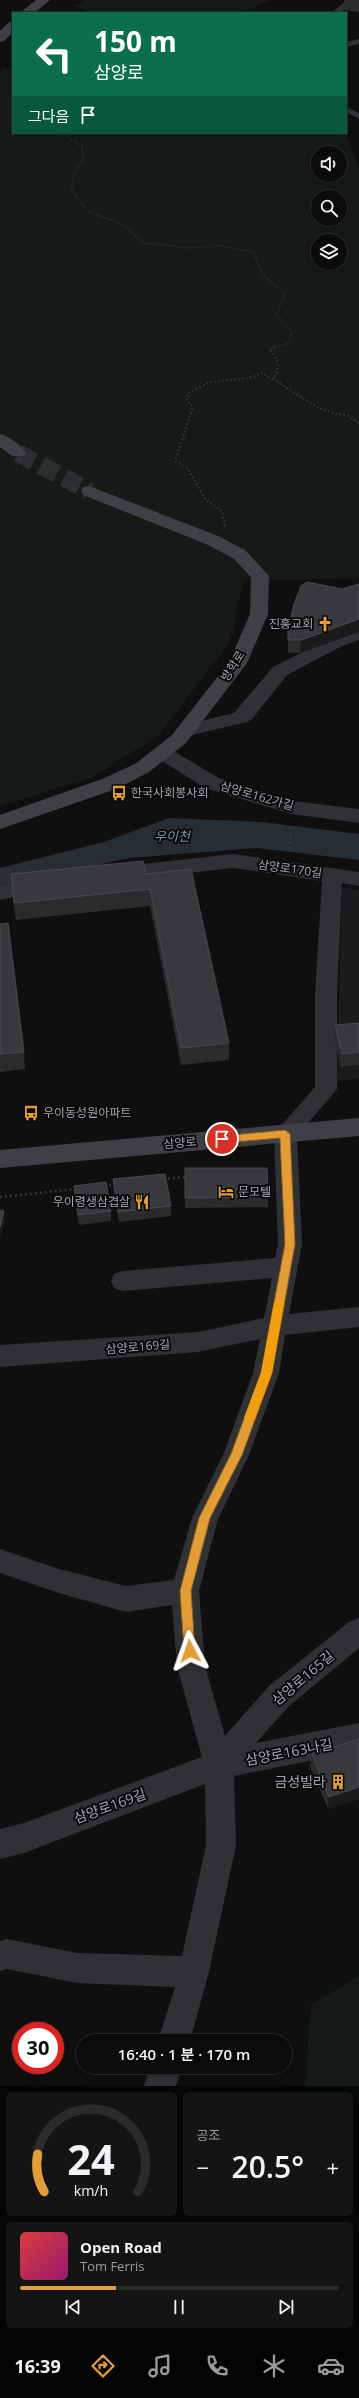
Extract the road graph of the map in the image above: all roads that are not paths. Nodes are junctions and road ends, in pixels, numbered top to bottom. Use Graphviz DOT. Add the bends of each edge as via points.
graph roads {
  1 [pos="44,0"];
  2 [pos="352,0"];
  3 [pos="27,12"];
  4 [pos="336,12"];
  5 [pos="12,26"];
  6 [pos="0,38"];
  7 [pos="359,41"];
  8 [pos="347,45"];
  9 [pos="347,110"];
  10 [pos="359,116"];
  11 [pos="0,439"];
  12 [pos="18,454"];
  13 [pos="89,491"];
  14 [pos="359,634"];
  15 [pos="188,730"];
  16 [pos="162,753"];
  17 [pos="359,816"];
  18 [pos="0,822"];
  19 [pos="332,875"];
  20 [pos="100,876"];
  21 [pos="359,879"];
  22 [pos="61,881"];
  23 [pos="0,893"];
  24 [pos="359,1127"];
  25 [pos="285,1134"];
  26 [pos="0,1159"];
  27 [pos="286,1267"];
  28 [pos="123,1281"];
  29 [pos="359,1317"];
  30 [pos="275,1326"];
  31 [pos="0,1356"];
  32 [pos="0,1561"];
  33 [pos="185,1591"];
  34 [pos="359,1631"];
  35 [pos="359,1737"];
  36 [pos="219,1765"];
  37 [pos="0,1844"];
  38 [pos="0,1956"];
  39 [pos="194,1972"];
  40 [pos="176,2034"];
  41 [pos="164,2074"];
  42 [pos="160,2086"];
  1 -- 3 [label="main road"];
  2 -- 4 [label="lane"];
  5 -- 6 [label="main road"];
  7 -- 8 [label="lane"];
  9 -- 10 [label="lane"];
  11 -- 12 [label="main road"];
  13 -- 15 [label="main road, 방학로" via="212,540 239,554 260,576 259,614 238,663"];
  14 -- 15 [label="street" via="336,642 280,671 240,718"];
  15 -- 16 [label="main road, 방학로"];
  16 -- 17 [label="street, 삼양로162가길" via="212,783 292,807"];
  16 -- 18 [label="main road, 방학로" via="142,768 109,784"];
  19 -- 20 [label="street, 삼양로170길" via="233,861"];
  19 -- 21 [label="street"];
  19 -- 25 [label="street, 삼양로170길" via="326,995 326,1089"];
  22 -- 23 [label="street"];
  24 -- 25 [label="main road, 삼양로"];
  25 -- 26 [label="main road, 삼양로"];
  25 -- 27 [label="street" via="290,1244"];
  27 -- 28 [label="street"];
  27 -- 30 [label="street"];
  29 -- 30 [label="street, 삼양로169길"];
  30 -- 31 [label="street, 삼양로169길" via="198,1342"];
  30 -- 33 [label="street" via="266,1373 236,1455 205,1518"];
  32 -- 33 [label="street" via="59,1581 126,1599"];
  33 -- 36 [label="street" via="191,1666"];
  34 -- 36 [label="street, 삼양로165길" via="279,1696"];
  35 -- 36 [label="street, 삼양로163나길"];
  36 -- 37 [label="street, 삼양로169길" via="24,1838"];
  36 -- 39 [label="street" via="221,1844"];
  38 -- 39 [label="street" via="7,1954 77,1968"];
  39 -- 40 [label="street"];
  41 -- 42 [label="street"];
}
